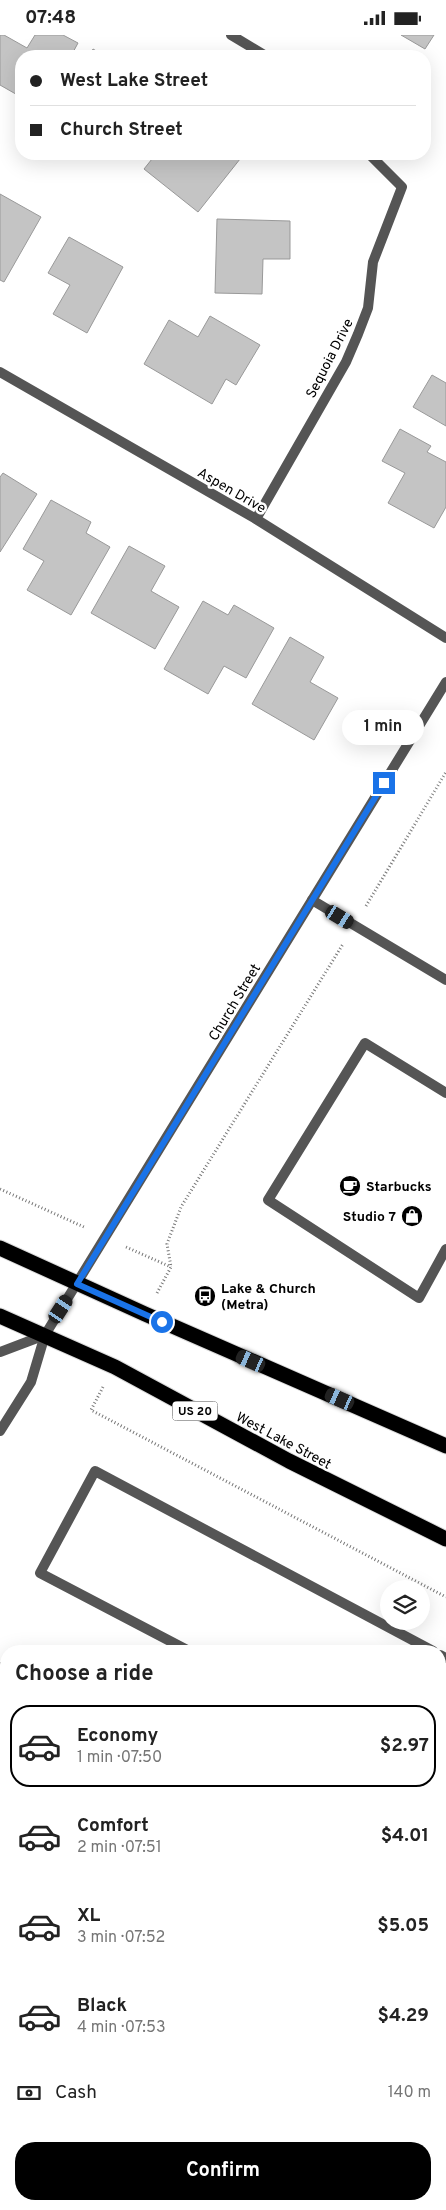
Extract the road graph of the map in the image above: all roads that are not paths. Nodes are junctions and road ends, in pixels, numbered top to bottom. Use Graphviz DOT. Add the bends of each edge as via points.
graph roads {
  1 [pos="231,35"];
  2 [pos="256,50"];
  3 [pos="375,160"];
  4 [pos="0,373"];
  5 [pos="256,519"];
  6 [pos="446,638"];
  7 [pos="446,682"];
  8 [pos="312,900"];
  9 [pos="446,980"];
  10 [pos="446,1093"];
  11 [pos="0,1247"];
  12 [pos="446,1249"];
  13 [pos="77,1284"];
  14 [pos="0,1316"];
  15 [pos="45,1335"];
  16 [pos="0,1352"];
  17 [pos="0,1431"];
  18 [pos="446,1446"];
  19 [pos="446,1539"];
  20 [pos="178,1645"];
  21 [pos="422,1645"];
  1 -- 2 [label="street"];
  3 -- 5 [label="street, Sequoia Drive" via="402,187 373,262 368,308 346,362"];
  4 -- 5 [label="street, Aspen Drive"];
  5 -- 6 [label="street, Aspen Drive"];
  7 -- 8 [label="street, Church Street"];
  8 -- 9 [label="street"];
  8 -- 13 [label="street, Church Street"];
  10 -- 12 [label="street" via="365,1043 268,1200 419,1298"];
  11 -- 13 [label="highway"];
  13 -- 15 [label="street, Church Street"];
  13 -- 18 [label="highway"];
  14 -- 15 [label="highway, West Lake Street / US 20"];
  15 -- 16 [label="street"];
  15 -- 17 [label="street, Church Street" via="31,1382"];
  15 -- 19 [label="highway, West Lake Street / US 20" via="115,1367 289,1461"];
  20 -- 21 [label="street" via="40,1573 95,1471"];
}
